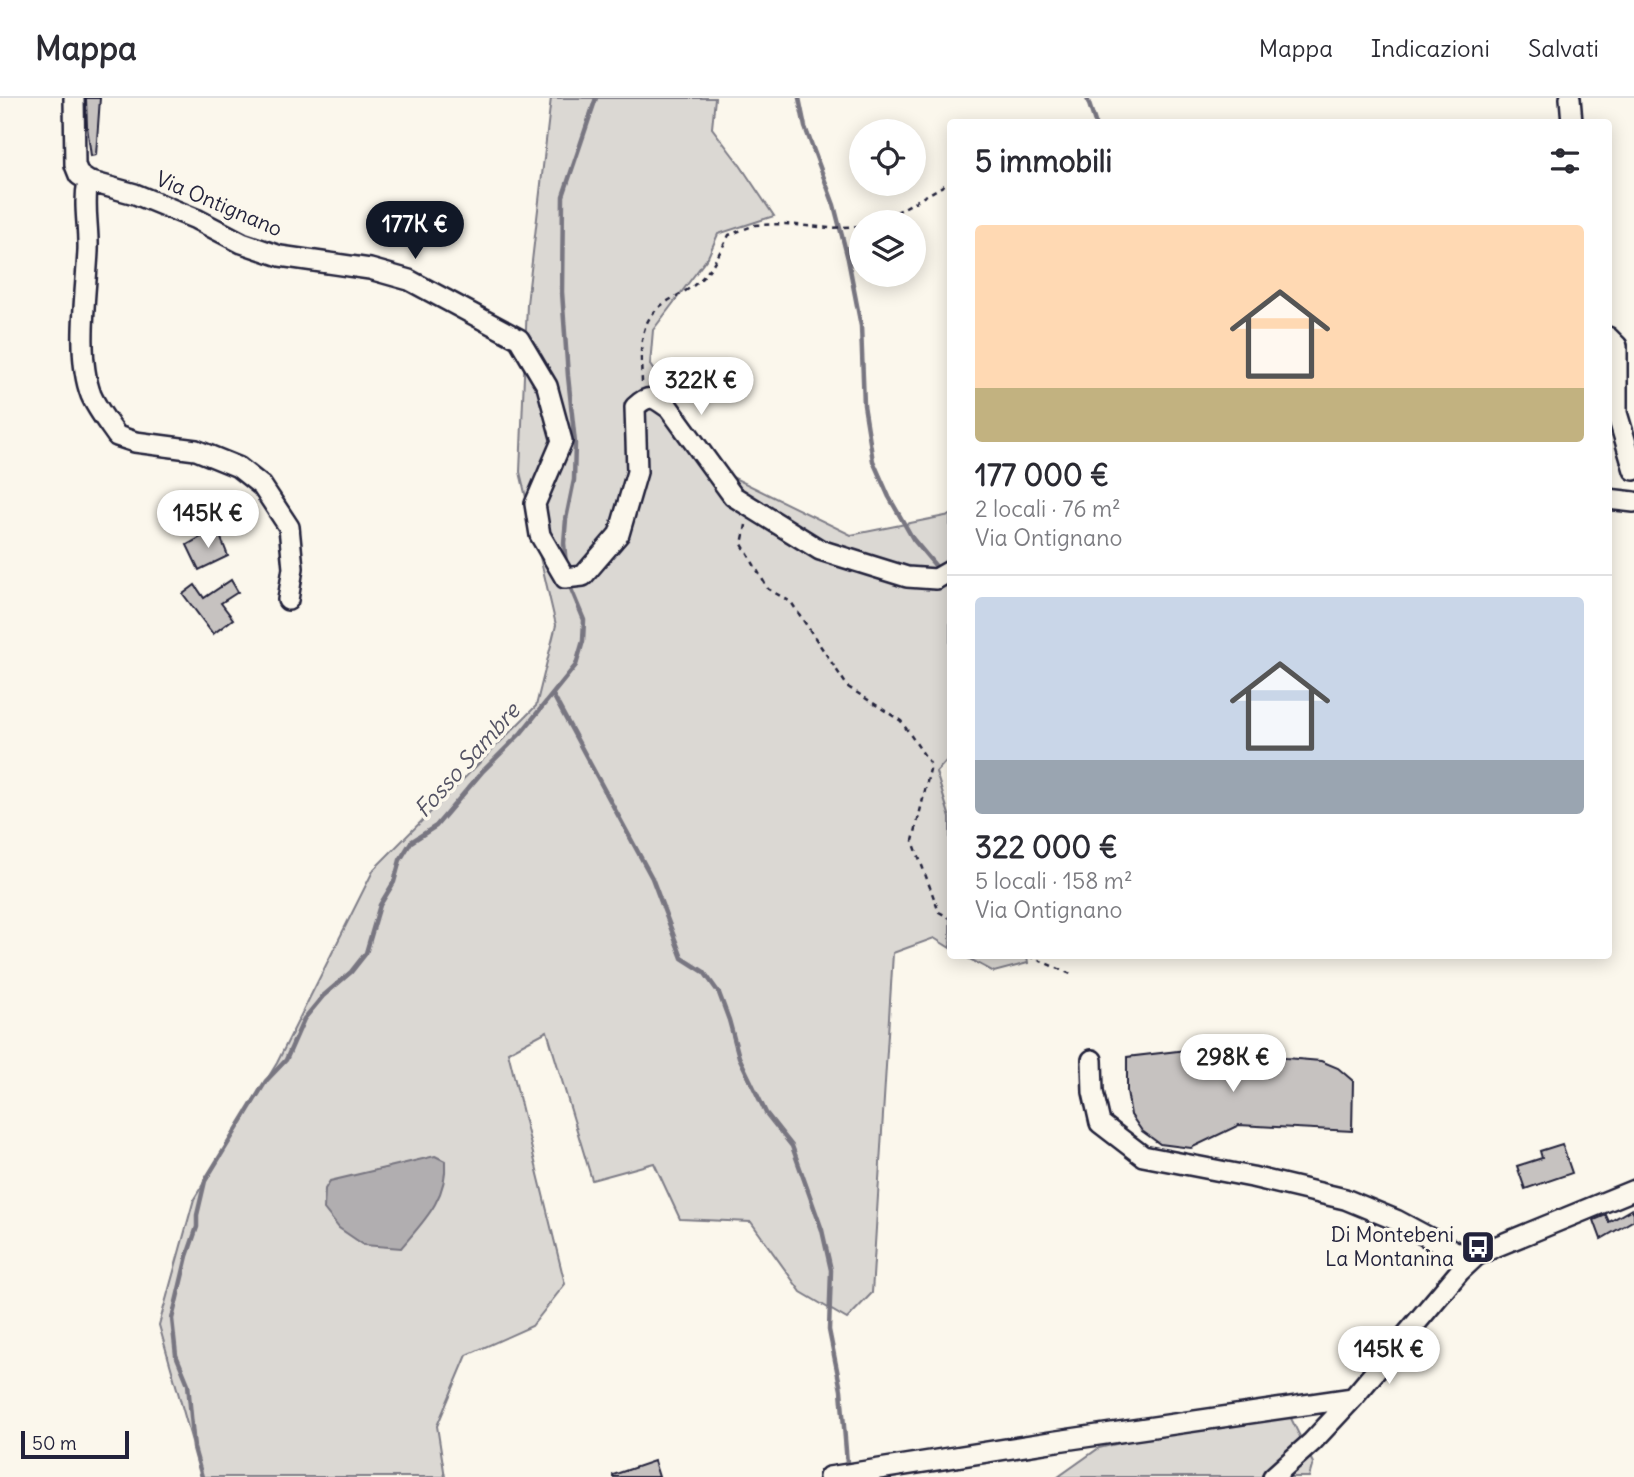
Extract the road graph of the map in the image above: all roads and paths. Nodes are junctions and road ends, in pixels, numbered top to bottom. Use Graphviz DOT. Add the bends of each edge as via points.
graph roads {
  1 [pos="74,98"];
  2 [pos="1570,98"];
  3 [pos="1572,119"];
  4 [pos="88,181"];
  5 [pos="947,184"];
  6 [pos="900,210"];
  7 [pos="849,227"];
  8 [pos="1612,341"];
  9 [pos="644,399"];
  10 [pos="1634,470"];
  11 [pos="1612,499"];
  12 [pos="1634,502"];
  13 [pos="750,506"];
  14 [pos="943,575"];
  15 [pos="288,600"];
  16 [pos="947,916"];
  17 [pos="1036,959"];
  18 [pos="1073,975"];
  19 [pos="1092,1060"];
  20 [pos="1634,1190"];
  21 [pos="1471,1260"];
  22 [pos="1353,1398"];
  23 [pos="829,1477"];
  24 [pos="1273,1477"];
  1 -- 4 [label="street" via="75,165"];
  2 -- 3 [label="street"];
  4 -- 9 [label="street, Via Ontignano" via="135,194 280,256 370,269 409,280 519,339 547,386 562,441 535,504 540,535 574,577 619,534 637,472 635,407"];
  4 -- 15 [label="street" via="84,373 92,397 117,436 196,450 238,467 262,486 289,527 293,568"];
  5 -- 6 [label="path"];
  7 -- 9 [label="path" via="755,225 729,235 699,282 656,310 643,329"];
  8 -- 10 [label="street" via="1617,346 1617,413"];
  9 -- 13 [label="street" via="655,398 669,408 733,496"];
  11 -- 12 [label="street"];
  13 -- 14 [label="street" via="820,550 907,577"];
  13 -- 16 [label="path" via="742,544 768,589 791,602 848,687 901,721 931,765 913,841 939,912"];
  17 -- 18 [label="path"];
  19 -- 21 [label="street" via="1100,1124 1143,1156 1345,1199"];
  20 -- 21 [label="street"];
  21 -- 22 [label="street"];
  22 -- 23 [label="street"];
  22 -- 24 [label="street"];
}
